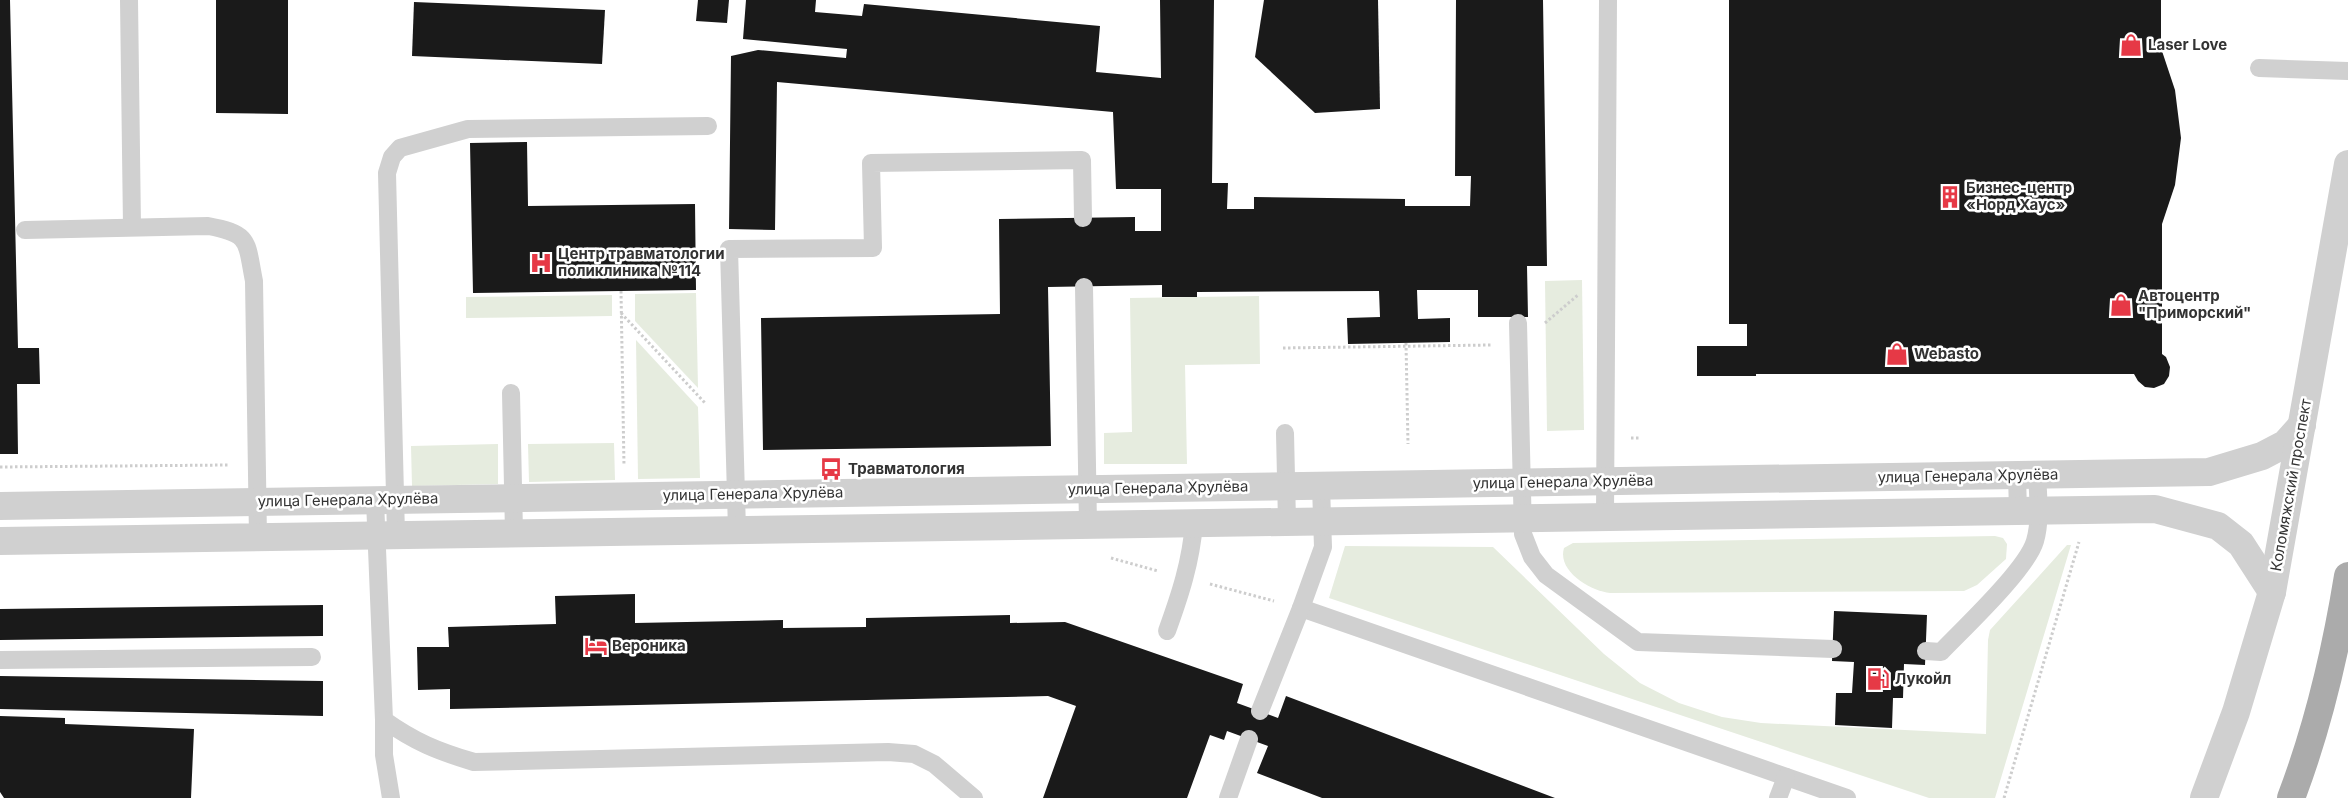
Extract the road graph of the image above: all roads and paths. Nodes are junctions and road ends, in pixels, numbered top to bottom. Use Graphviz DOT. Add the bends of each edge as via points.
graph roads {
  1 [pos="129,0"];
  2 [pos="1608,0"];
  3 [pos="2258,68"];
  4 [pos="2348,71"];
  5 [pos="708,126"];
  6 [pos="2348,164"];
  7 [pos="1083,218"];
  8 [pos="132,227"];
  9 [pos="25,230"];
  10 [pos="1084,287"];
  11 [pos="621,291"];
  12 [pos="1579,294"];
  13 [pos="621,313"];
  14 [pos="1518,323"];
  15 [pos="1518,344"];
  16 [pos="1406,345"];
  17 [pos="1282,348"];
  18 [pos="511,394"];
  19 [pos="2302,425"];
  20 [pos="1285,433"];
  21 [pos="736,437"];
  22 [pos="1408,444"];
  23 [pos="257,464"];
  24 [pos="0,467"];
  25 [pos="624,467"];
  26 [pos="2027,475"];
  27 [pos="1604,482"];
  28 [pos="1521,483"];
  29 [pos="1286,486"];
  30 [pos="1321,486"];
  31 [pos="1088,489"];
  32 [pos="737,494"];
  33 [pos="514,498"];
  34 [pos="385,500"];
  35 [pos="257,502"];
  36 [pos="0,506"];
  37 [pos="2028,511"];
  38 [pos="1605,517"];
  39 [pos="1522,518"];
  40 [pos="1322,521"];
  41 [pos="1287,522"];
  42 [pos="1194,524"];
  43 [pos="1088,525"];
  44 [pos="737,530"];
  45 [pos="514,534"];
  46 [pos="386,536"];
  47 [pos="258,538"];
  48 [pos="2080,539"];
  49 [pos="0,542"];
  50 [pos="1104,556"];
  51 [pos="2348,576"];
  52 [pos="1186,578"];
  53 [pos="2272,592"];
  54 [pos="1301,608"];
  55 [pos="1167,631"];
  56 [pos="1832,649"];
  57 [pos="1926,651"];
  58 [pos="312,658"];
  59 [pos="0,660"];
  60 [pos="1260,711"];
  61 [pos="384,720"];
  62 [pos="1249,739"];
  63 [pos="1786,777"];
  64 [pos="2296,786"];
  65 [pos="391,798"];
  66 [pos="974,798"];
  67 [pos="1228,798"];
  68 [pos="1778,798"];
  69 [pos="1847,798"];
  70 [pos="2004,798"];
  71 [pos="2204,798"];
  1 -- 8 [label="lane"];
  2 -- 27 [label="lane"];
  3 -- 4 [label="lane"];
  5 -- 34 [label="lane" via="468,129 400,148 387,173"];
  6 -- 19 [label="street, Коломяжский проспект"];
  7 -- 21 [label="lane" via="1082,160 870,163 873,248 730,249"];
  8 -- 9 [label="lane"];
  8 -- 23 [label="lane" via="208,226 232,230 242,236 254,282"];
  10 -- 31 [label="lane"];
  11 -- 13 [label="path"];
  12 -- 15 [label="path"];
  13 -- 21 [label="path"];
  13 -- 25 [label="path"];
  14 -- 15 [label="lane"];
  15 -- 16 [label="path"];
  15 -- 28 [label="lane"];
  16 -- 17 [label="path"];
  16 -- 22 [label="path"];
  18 -- 33 [label="lane"];
  19 -- 26 [label="street, улица Генерала Хрулёва" via="2285,444 2262,456 2208,472"];
  19 -- 53 [label="street, Коломяжский проспект"];
  20 -- 29 [label="lane"];
  21 -- 32 [label="lane"];
  23 -- 24 [label="path"];
  23 -- 35 [label="lane"];
  26 -- 27 [label="street, улица Генерала Хрулёва"];
  26 -- 37 [label="lane"];
  27 -- 28 [label="street, улица Генерала Хрулёва"];
  27 -- 38 [label="lane"];
  28 -- 30 [label="street, улица Генерала Хрулёва"];
  28 -- 39 [label="lane"];
  29 -- 30 [label="street, улица Генерала Хрулёва"];
  29 -- 31 [label="street, улица Генерала Хрулёва"];
  29 -- 41 [label="lane"];
  30 -- 40 [label="lane"];
  31 -- 32 [label="street, улица Генерала Хрулёва"];
  31 -- 43 [label="lane"];
  32 -- 33 [label="street, улица Генерала Хрулёва"];
  32 -- 44 [label="lane"];
  33 -- 34 [label="street, улица Генерала Хрулёва"];
  33 -- 45 [label="lane"];
  34 -- 35 [label="street, улица Генерала Хрулёва"];
  34 -- 46 [label="lane"];
  35 -- 36 [label="street, улица Генерала Хрулёва"];
  35 -- 47 [label="lane"];
  37 -- 38 [label="street"];
  37 -- 53 [label="street" via="2155,509 2218,526 2241,544"];
  37 -- 57 [label="lane" via="2036,540 2025,562 1941,652"];
  38 -- 39 [label="street"];
  39 -- 40 [label="street"];
  39 -- 56 [label="lane" via="1523,534 1532,557 1546,576 1638,642"];
  40 -- 41 [label="street"];
  40 -- 54 [label="lane" via="1323,547"];
  41 -- 42 [label="street"];
  42 -- 43 [label="street"];
  42 -- 52 [label="lane"];
  43 -- 44 [label="street"];
  44 -- 45 [label="street"];
  45 -- 46 [label="street"];
  46 -- 47 [label="street"];
  46 -- 61 [label="lane"];
  47 -- 49 [label="street"];
  48 -- 70 [label="path"];
  50 -- 52 [label="path"];
  51 -- 64 [label="main road" via="2324,687"];
  52 -- 54 [label="path"];
  52 -- 55 [label="lane"];
  53 -- 71 [label="street, Коломяжский проспект" via="2236,712"];
  54 -- 60 [label="lane"];
  54 -- 63 [label="lane"];
  58 -- 59 [label="lane"];
  61 -- 65 [label="lane" via="384,755"];
  61 -- 66 [label="lane" via="434,750 474,762 914,754 934,764"];
  62 -- 67 [label="lane"];
  63 -- 68 [label="lane"];
  63 -- 69 [label="lane"];
}
